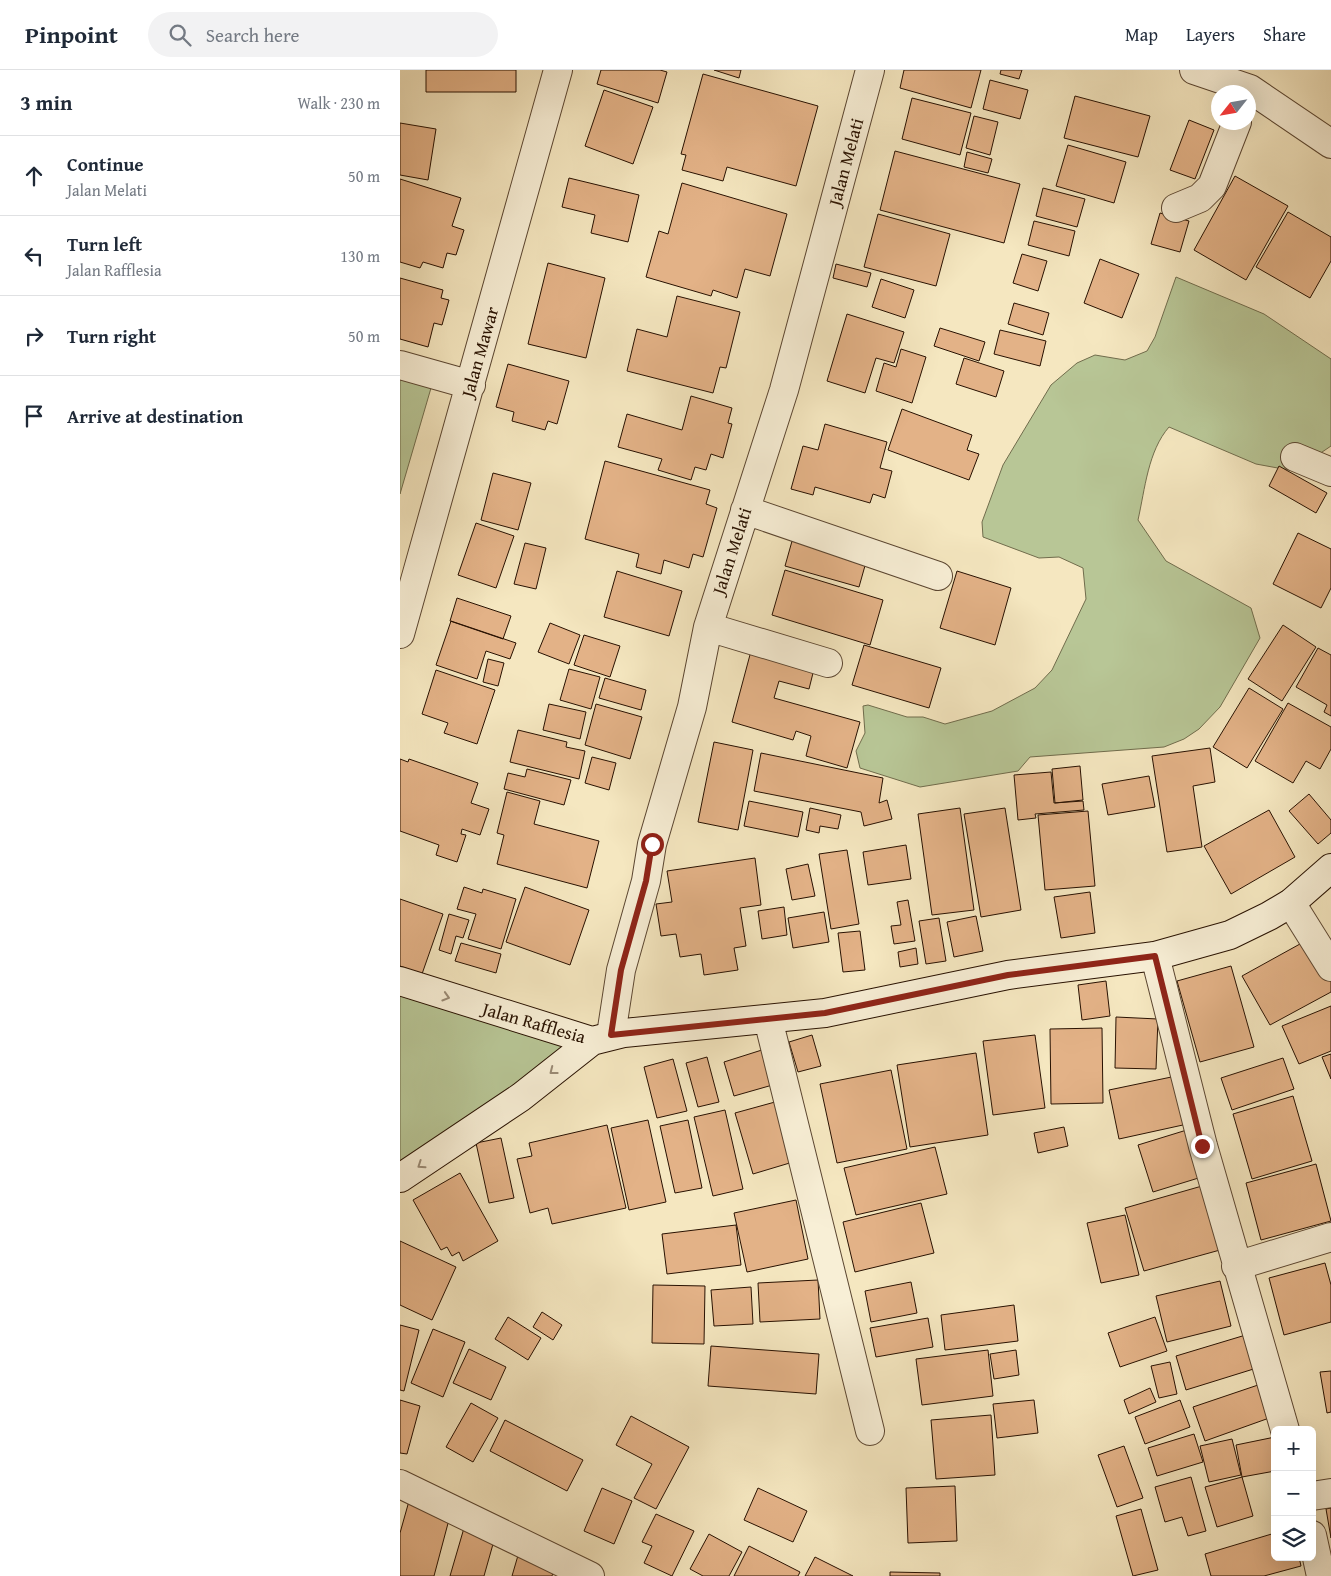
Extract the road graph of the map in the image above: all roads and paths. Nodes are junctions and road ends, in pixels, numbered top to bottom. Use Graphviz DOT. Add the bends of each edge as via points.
graph roads {
  1 [pos="558,70"];
  2 [pos="870,70"];
  3 [pos="1194,70"];
  4 [pos="1233,85"];
  5 [pos="1256,96"];
  6 [pos="1234,130"];
  7 [pos="1331,144"];
  8 [pos="1176,208"];
  9 [pos="400,365"];
  10 [pos="471,385"];
  11 [pos="1296,457"];
  12 [pos="1331,472"];
  13 [pos="745,510"];
  14 [pos="410,564"];
  15 [pos="938,576"];
  16 [pos="708,627"];
  17 [pos="400,634"];
  18 [pos="828,663"];
  19 [pos="1331,868"];
  20 [pos="1291,903"];
  21 [pos="1155,956"];
  22 [pos="1331,967"];
  23 [pos="400,981"];
  24 [pos="768,1019"];
  25 [pos="602,1038"];
  26 [pos="400,1178"];
  27 [pos="1331,1237"];
  28 [pos="1236,1266"];
  29 [pos="1284,1426"];
  30 [pos="870,1431"];
  31 [pos="400,1484"];
  32 [pos="1331,1492"];
  33 [pos="1316,1495"];
  34 [pos="1316,1553"];
  35 [pos="590,1576"];
  36 [pos="1321,1576"];
  1 -- 10 [label="street, Jalan Mawar"];
  2 -- 13 [label="street, Jalan Melati" via="784,390"];
  3 -- 4 [label="street"];
  5 -- 7 [label="street"];
  6 -- 8 [label="street" via="1212,186 1200,198"];
  9 -- 10 [label="street"];
  10 -- 14 [label="street, Jalan Mawar"];
  11 -- 12 [label="street"];
  13 -- 15 [label="street"];
  13 -- 16 [label="street, Jalan Melati"];
  14 -- 17 [label="street, Jalan Mawar"];
  16 -- 18 [label="street"];
  16 -- 25 [label="street, Jalan Melati" via="692,707 652,844 646,881"];
  19 -- 20 [label="street, Jalan Rafflesia"];
  20 -- 21 [label="street, Jalan Rafflesia" via="1230,935"];
  20 -- 22 [label="street"];
  21 -- 24 [label="street, Jalan Rafflesia" via="1008,975 825,1013"];
  21 -- 28 [label="street" via="1202,1146"];
  23 -- 25 [label="street, Jalan Rafflesia, one-way"];
  24 -- 25 [label="street, Jalan Rafflesia"];
  24 -- 30 [label="street"];
  25 -- 26 [label="street, one-way"];
  27 -- 28 [label="street"];
  28 -- 29 [label="street"];
  31 -- 35 [label="street"];
  32 -- 33 [label="street"];
  34 -- 36 [label="street"];
}
